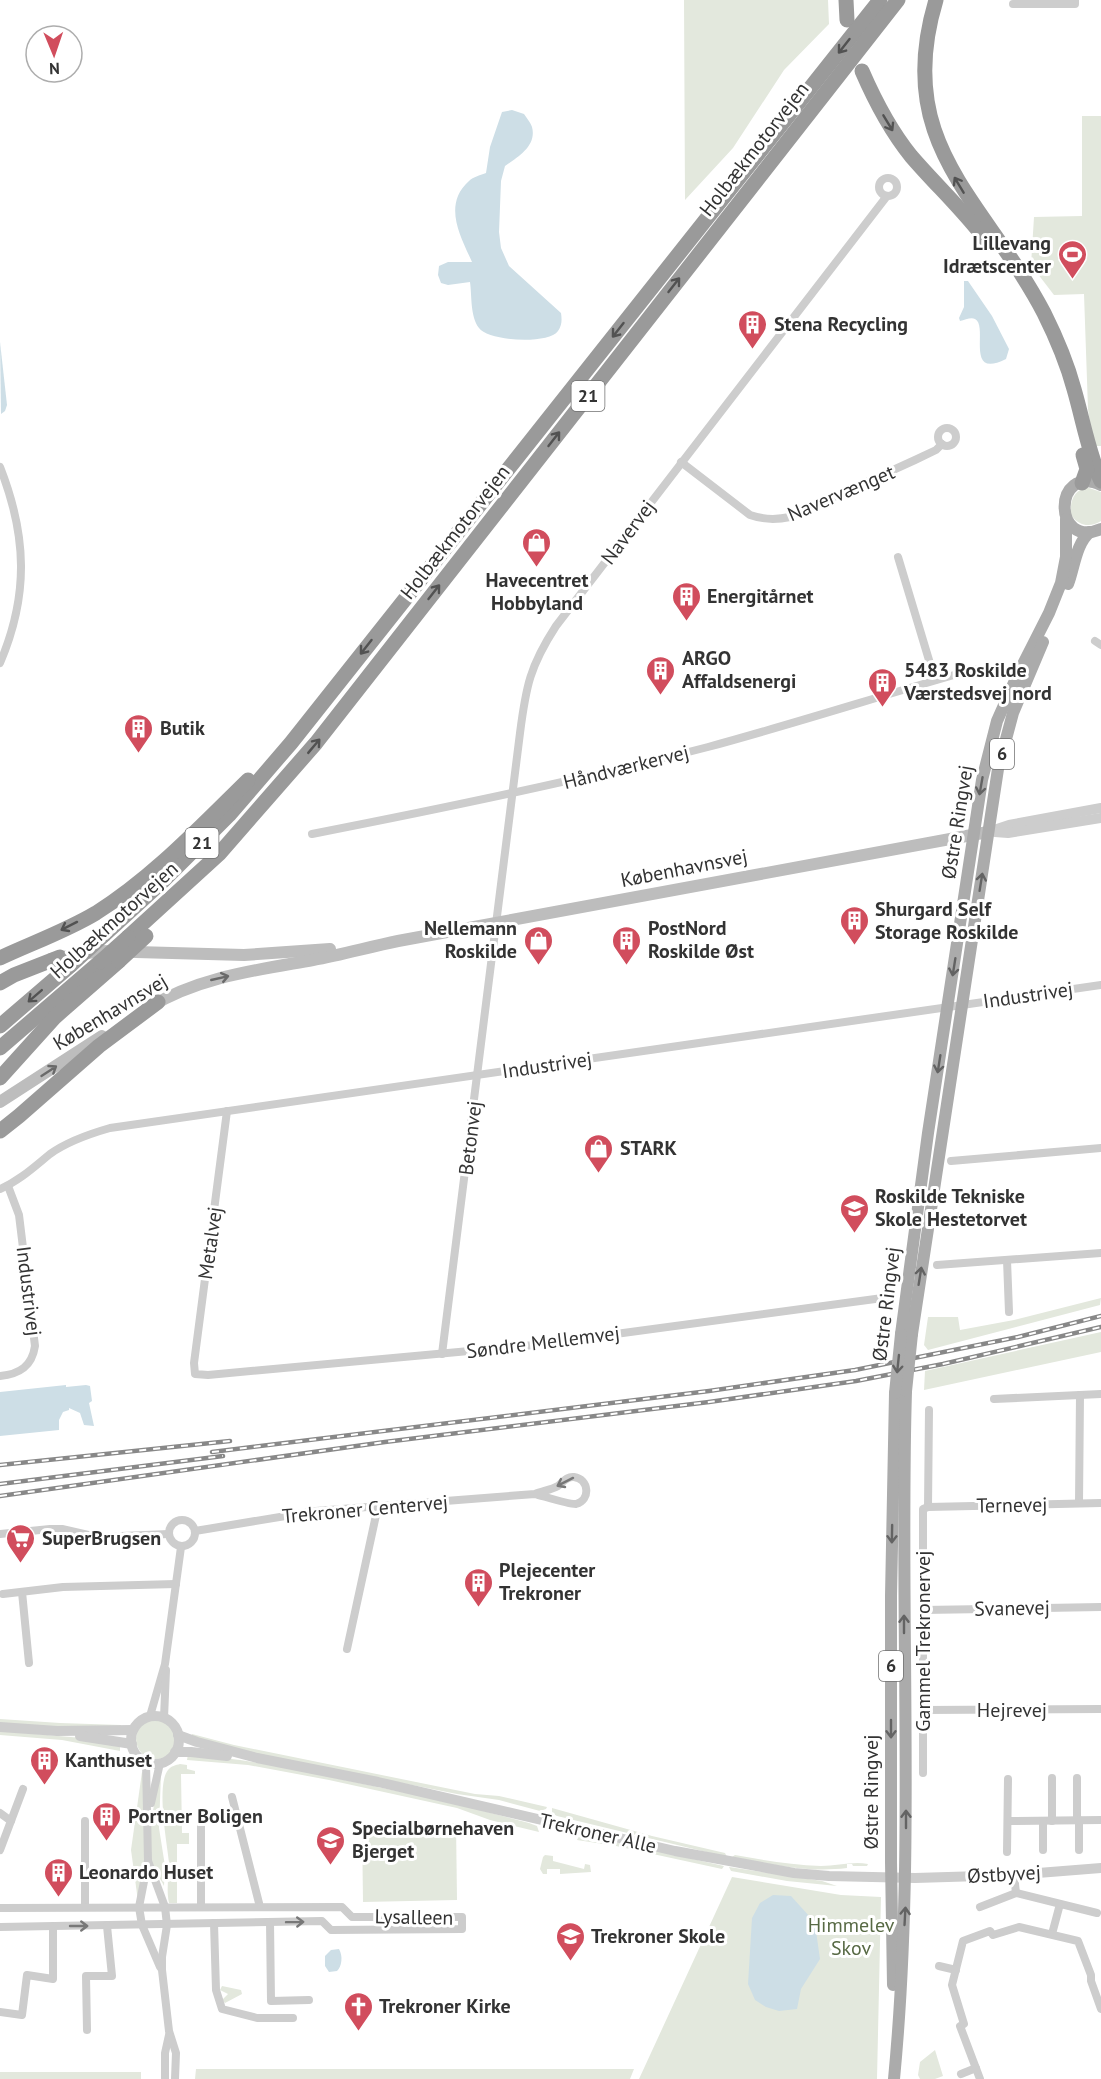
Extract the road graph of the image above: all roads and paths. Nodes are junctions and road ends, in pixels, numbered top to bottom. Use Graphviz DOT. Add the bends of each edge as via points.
graph roads {
  1 [pos="846,0"];
  2 [pos="880,0"];
  3 [pos="898,0"];
  4 [pos="936,0"];
  5 [pos="1075,0"];
  6 [pos="1013,4"];
  7 [pos="847,20"];
  8 [pos="862,71"];
  9 [pos="887,196"];
  10 [pos="942,444"];
  11 [pos="681,462"];
  12 [pos="0,467"];
  13 [pos="1082,483"];
  14 [pos="1101,483"];
  15 [pos="1066,519"];
  16 [pos="1095,530"];
  17 [pos="898,557"];
  18 [pos="0,663"];
  19 [pos="1017,676"];
  20 [pos="935,680"];
  21 [pos="291,742"];
  22 [pos="276,790"];
  23 [pos="513,794"];
  24 [pos="1101,808"];
  25 [pos="1101,819"];
  26 [pos="988,832"];
  27 [pos="312,834"];
  28 [pos="974,835"];
  29 [pos="497,922"];
  30 [pos="388,943"];
  31 [pos="0,958"];
  32 [pos="65,961"];
  33 [pos="0,975"];
  34 [pos="0,983"];
  35 [pos="1101,986"];
  36 [pos="158,1002"];
  37 [pos="962,1004"];
  38 [pos="948,1006"];
  39 [pos="0,1026"];
  40 [pos="0,1048"];
  41 [pos="478,1075"];
  42 [pos="0,1078"];
  43 [pos="0,1102"];
  44 [pos="227,1111"];
  45 [pos="0,1131"];
  46 [pos="1101,1148"];
  47 [pos="951,1161"];
  48 [pos="4,1187"];
  49 [pos="1101,1253"];
  50 [pos="1007,1260"];
  51 [pos="937,1265"];
  52 [pos="890,1297"];
  53 [pos="1010,1312"];
  54 [pos="906,1334"];
  55 [pos="442,1354"];
  56 [pos="195,1374"];
  57 [pos="0,1376"];
  58 [pos="900,1392"];
  59 [pos="1101,1394"];
  60 [pos="1080,1395"];
  61 [pos="994,1399"];
  62 [pos="929,1410"];
  63 [pos="535,1494"];
  64 [pos="1079,1503"];
  65 [pos="1101,1503"];
  66 [pos="378,1506"];
  67 [pos="926,1508"];
  68 [pos="195,1531"];
  69 [pos="0,1534"];
  70 [pos="169,1534"];
  71 [pos="181,1547"];
  72 [pos="176,1584"];
  73 [pos="22,1592"];
  74 [pos="3,1594"];
  75 [pos="1101,1607"];
  76 [pos="923,1610"];
  77 [pos="347,1649"];
  78 [pos="29,1663"];
  79 [pos="165,1664"];
  80 [pos="1101,1709"];
  81 [pos="923,1710"];
  82 [pos="150,1716"];
  83 [pos="164,1718"];
  84 [pos="0,1727"];
  85 [pos="133,1730"];
  86 [pos="57,1731"];
  87 [pos="178,1735"];
  88 [pos="132,1744"];
  89 [pos="175,1752"];
  90 [pos="257,1758"];
  91 [pos="146,1762"];
  92 [pos="160,1763"];
  93 [pos="922,1773"];
  94 [pos="1052,1778"];
  95 [pos="1077,1778"];
  96 [pos="1008,1779"];
  97 [pos="23,1790"];
  98 [pos="232,1797"];
  99 [pos="148,1809"];
  100 [pos="0,1813"];
  101 [pos="201,1813"];
  102 [pos="1078,1820"];
  103 [pos="1101,1820"];
  104 [pos="11,1821"];
  105 [pos="85,1821"];
  106 [pos="1008,1821"];
  107 [pos="1048,1821"];
  108 [pos="0,1850"];
  109 [pos="1043,1850"];
  110 [pos="1079,1850"];
  111 [pos="1007,1852"];
  112 [pos="148,1861"];
  113 [pos="1101,1868"];
  114 [pos="1014,1875"];
  115 [pos="892,1878"];
  116 [pos="906,1878"];
  117 [pos="1016,1893"];
  118 [pos="1060,1904"];
  119 [pos="85,1907"];
  120 [pos="139,1907"];
  121 [pos="165,1907"];
  122 [pos="201,1907"];
  123 [pos="260,1907"];
  124 [pos="980,1907"];
  125 [pos="0,1908"];
  126 [pos="1097,1913"];
  127 [pos="352,1917"];
  128 [pos="270,1922"];
  129 [pos="214,1923"];
  130 [pos="142,1925"];
  131 [pos="167,1925"];
  132 [pos="53,1926"];
  133 [pos="106,1926"];
  134 [pos="0,1927"];
  135 [pos="353,1930"];
  136 [pos="1052,1934"];
  137 [pos="939,1966"];
  138 [pos="162,1970"];
  139 [pos="956,1970"];
  140 [pos="309,2000"];
  141 [pos="1101,2009"];
  142 [pos="0,2012"];
  143 [pos="293,2018"];
  144 [pos="87,2030"];
  145 [pos="169,2031"];
  146 [pos="976,2068"];
  147 [pos="961,2074"];
  148 [pos="165,2079"];
  149 [pos="175,2079"];
  150 [pos="886,2079"];
  151 [pos="894,2079"];
  152 [pos="980,2079"];
  1 -- 7 [label="highway"];
  2 -- 21 [label="highway, Holbækmotorvejen / 21, one-way"];
  22 -- 3 [label="highway, Holbækmotorvejen / 21, one-way"];
  14 -- 4 [label="highway, one-way" via="1074,389 1043,312 970,202 938,144 924,83 928,23"];
  5 -- 6 [label="street" via="1075,4"];
  8 -- 13 [label="highway, one-way" via="891,130 982,234 1035,312 1058,360 1070,403 1087,470"];
  9 -- 11 [label="street, Navervej"];
  10 -- 11 [label="street, Navervænget" via="915,460 778,519 750,515"];
  11 -- 23 [label="street, Navervej" via="541,648 528,680"];
  12 -- 18 [label="street" via="16,515 21,560 18,610"];
  13 -- 14 [label="main road"];
  13 -- 15 [label="main road, 6" via="1065,497"];
  15 -- 16 [label="main road, 6" via="1076,529"];
  15 -- 19 [label="main road, Østre Ringvej / 6" via="1061,583"];
  16 -- 26 [label="main road, Østre Ringvej / 6" via="1084,537 1062,600 1013,713 998,769"];
  17 -- 20 [label="street"];
  19 -- 20 [label="street, Håndværkervej" via="985,668"];
  19 -- 28 [label="main road, Østre Ringvej / 6, one-way" via="989,748"];
  20 -- 23 [label="street, Håndværkervej" via="736,739"];
  21 -- 31 [label="highway, one-way" via="117,899"];
  21 -- 32 [label="highway, Holbækmotorvejen / 21, bridge" via="229,815 163,881 104,935"];
  22 -- 40 [label="highway, Holbækmotorvejen / 21, bridge" via="219,854"];
  22 -- 42 [label="highway, bridge" via="255,823 185,898 55,1017"];
  23 -- 27 [label="street, Håndværkervej"];
  23 -- 29 [label="street, Navervej"];
  24 -- 26 [label="street, Københavnsvej"];
  25 -- 26 [label="street, Københavnsvej" via="1008,833"];
  26 -- 28 [label="main road, Københavnsvej"];
  37 -- 26 [label="main road, Østre Ringvej / 6, one-way"];
  28 -- 29 [label="main road, Københavnsvej"];
  28 -- 38 [label="main road, Østre Ringvej / 6, one-way"];
  29 -- 30 [label="main road, Københavnsvej"];
  29 -- 41 [label="street, Betonvej"];
  30 -- 32 [label="main road, Københavnsvej" via="244,955 100,951"];
  36 -- 30 [label="main road, Københavnsvej, one-way" via="200,983"];
  32 -- 33 [label="main road, Københavnsvej"];
  32 -- 34 [label="highway" via="14,975"];
  32 -- 39 [label="highway, Holbækmotorvejen / 21, one-way"];
  35 -- 37 [label="street, Industrivej"];
  43 -- 36 [label="main road, Københavnsvej, one-way"];
  36 -- 45 [label="highway" via="99,1046"];
  37 -- 38 [label="street, Industrivej"];
  54 -- 37 [label="main road, Østre Ringvej / 6, one-way"];
  38 -- 41 [label="street, Industrivej"];
  38 -- 54 [label="main road, Østre Ringvej / 6, one-way"];
  41 -- 44 [label="street, Industrivej"];
  41 -- 55 [label="street, Betonvej"];
  44 -- 48 [label="street, Industrivej" via="110,1128 87,1135 54,1152"];
  44 -- 56 [label="street, Metalvej"];
  46 -- 47 [label="street"];
  48 -- 57 [label="street, Industrivej" via="19,1215 35,1346 34,1356 24,1369"];
  49 -- 50 [label="street"];
  50 -- 51 [label="street"];
  50 -- 53 [label="street"];
  52 -- 55 [label="street, Søndre Mellemvej"];
  54 -- 58 [label="main road, Østre Ringvej / 6, bridge"];
  55 -- 56 [label="street, Søndre Mellemvej"];
  58 -- 115 [label="main road, Østre Ringvej / 6, one-way" via="891,1596"];
  116 -- 58 [label="main road, Østre Ringvej / 6, one-way"];
  59 -- 60 [label="street"];
  60 -- 61 [label="street"];
  60 -- 64 [label="street"];
  62 -- 67 [label="street, Gammel Trekronervej"];
  63 -- 63 [label="street, Trekroner Centervej, one-way" via="574,1505 585,1498 586,1492 585,1485 575,1477"];
  63 -- 66 [label="street, Trekroner Centervej"];
  64 -- 65 [label="street, Ternevej"];
  64 -- 67 [label="street, Ternevej"];
  66 -- 68 [label="street, Trekroner Centervej" via="271,1517"];
  66 -- 77 [label="street"];
  67 -- 76 [label="street, Gammel Trekronervej"];
  68 -- 70 [label="street" via="189,1522 180,1520 172,1525"];
  68 -- 71 [label="street" via="192,1542"];
  69 -- 70 [label="street" via="62,1529 97,1537"];
  70 -- 71 [label="street" via="170,1540"];
  71 -- 72 [label="street"];
  72 -- 73 [label="street"];
  72 -- 79 [label="street"];
  73 -- 74 [label="street"];
  73 -- 78 [label="street"];
  75 -- 76 [label="street, Svanevej"];
  76 -- 81 [label="street, Gammel Trekronervej"];
  79 -- 82 [label="street"];
  79 -- 83 [label="street"];
  80 -- 81 [label="street, Hejrevej"];
  81 -- 93 [label="street, Gammel Trekronervej"];
  82 -- 83 [label="street"];
  82 -- 85 [label="street"];
  83 -- 87 [label="street" via="175,1726"];
  84 -- 86 [label="street"];
  85 -- 86 [label="street"];
  85 -- 88 [label="street"];
  86 -- 88 [label="street"];
  87 -- 89 [label="street"];
  87 -- 90 [label="street, Trekroner Alle"];
  88 -- 91 [label="street"];
  89 -- 90 [label="street, Trekroner Alle"];
  89 -- 92 [label="street"];
  90 -- 115 [label="street, Trekroner Alle" via="727,1862 794,1873"];
  91 -- 92 [label="street"];
  91 -- 99 [label="street"];
  92 -- 99 [label="street"];
  94 -- 107 [label="street"];
  95 -- 102 [label="street"];
  96 -- 106 [label="street"];
  97 -- 104 [label="street"];
  98 -- 123 [label="street"];
  99 -- 112 [label="street"];
  100 -- 104 [label="street"];
  101 -- 122 [label="street"];
  102 -- 103 [label="street"];
  102 -- 107 [label="street"];
  102 -- 110 [label="street"];
  104 -- 108 [label="street"];
  105 -- 119 [label="street"];
  106 -- 107 [label="street"];
  106 -- 111 [label="street"];
  107 -- 109 [label="street"];
  112 -- 120 [label="street"];
  112 -- 121 [label="street"];
  113 -- 114 [label="street, Østbyvej"];
  114 -- 116 [label="street, Østbyvej"];
  114 -- 117 [label="street"];
  115 -- 116 [label="street, Trekroner Alle"];
  115 -- 150 [label="main road, Østre Ringvej / 6" via="894,1980"];
  151 -- 116 [label="main road, Østre Ringvej / 6, one-way"];
  117 -- 118 [label="street"];
  117 -- 124 [label="street"];
  118 -- 126 [label="street"];
  118 -- 136 [label="street"];
  119 -- 120 [label="street, Lysalleen"];
  119 -- 125 [label="street, Lysalleen"];
  120 -- 121 [label="street, Lysalleen"];
  120 -- 130 [label="street"];
  121 -- 122 [label="street, Lysalleen"];
  121 -- 131 [label="street"];
  122 -- 123 [label="street, Lysalleen"];
  123 -- 127 [label="street, Lysalleen" via="342,1907"];
  127 -- 135 [label="street, Lysalleen"];
  127 -- 135 [label="street, Lysalleen" via="462,1917 462,1929"];
  128 -- 129 [label="street, Lysalleen"];
  128 -- 135 [label="street, Lysalleen, one-way" via="322,1921 331,1930"];
  128 -- 140 [label="street" via="271,2001"];
  129 -- 131 [label="street, Lysalleen"];
  129 -- 143 [label="street" via="216,1990 222,2008 257,2018"];
  130 -- 131 [label="street, Lysalleen"];
  130 -- 133 [label="street, Lysalleen"];
  130 -- 138 [label="street"];
  131 -- 138 [label="street"];
  132 -- 133 [label="street, Lysalleen, one-way"];
  132 -- 134 [label="street, Lysalleen"];
  132 -- 142 [label="street" via="53,1978 27,1975 22,2015"];
  133 -- 144 [label="street" via="112,1976 86,1976"];
  136 -- 139 [label="street" via="1019,1927 993,1935 990,1931 963,1941"];
  136 -- 141 [label="street" via="1078,1941"];
  137 -- 139 [label="street"];
  138 -- 145 [label="street"];
  139 -- 146 [label="street" via="952,1985 964,2024 960,2026"];
  145 -- 148 [label="street"];
  145 -- 149 [label="street" via="176,2052"];
  146 -- 147 [label="street"];
  146 -- 152 [label="street"];
}
